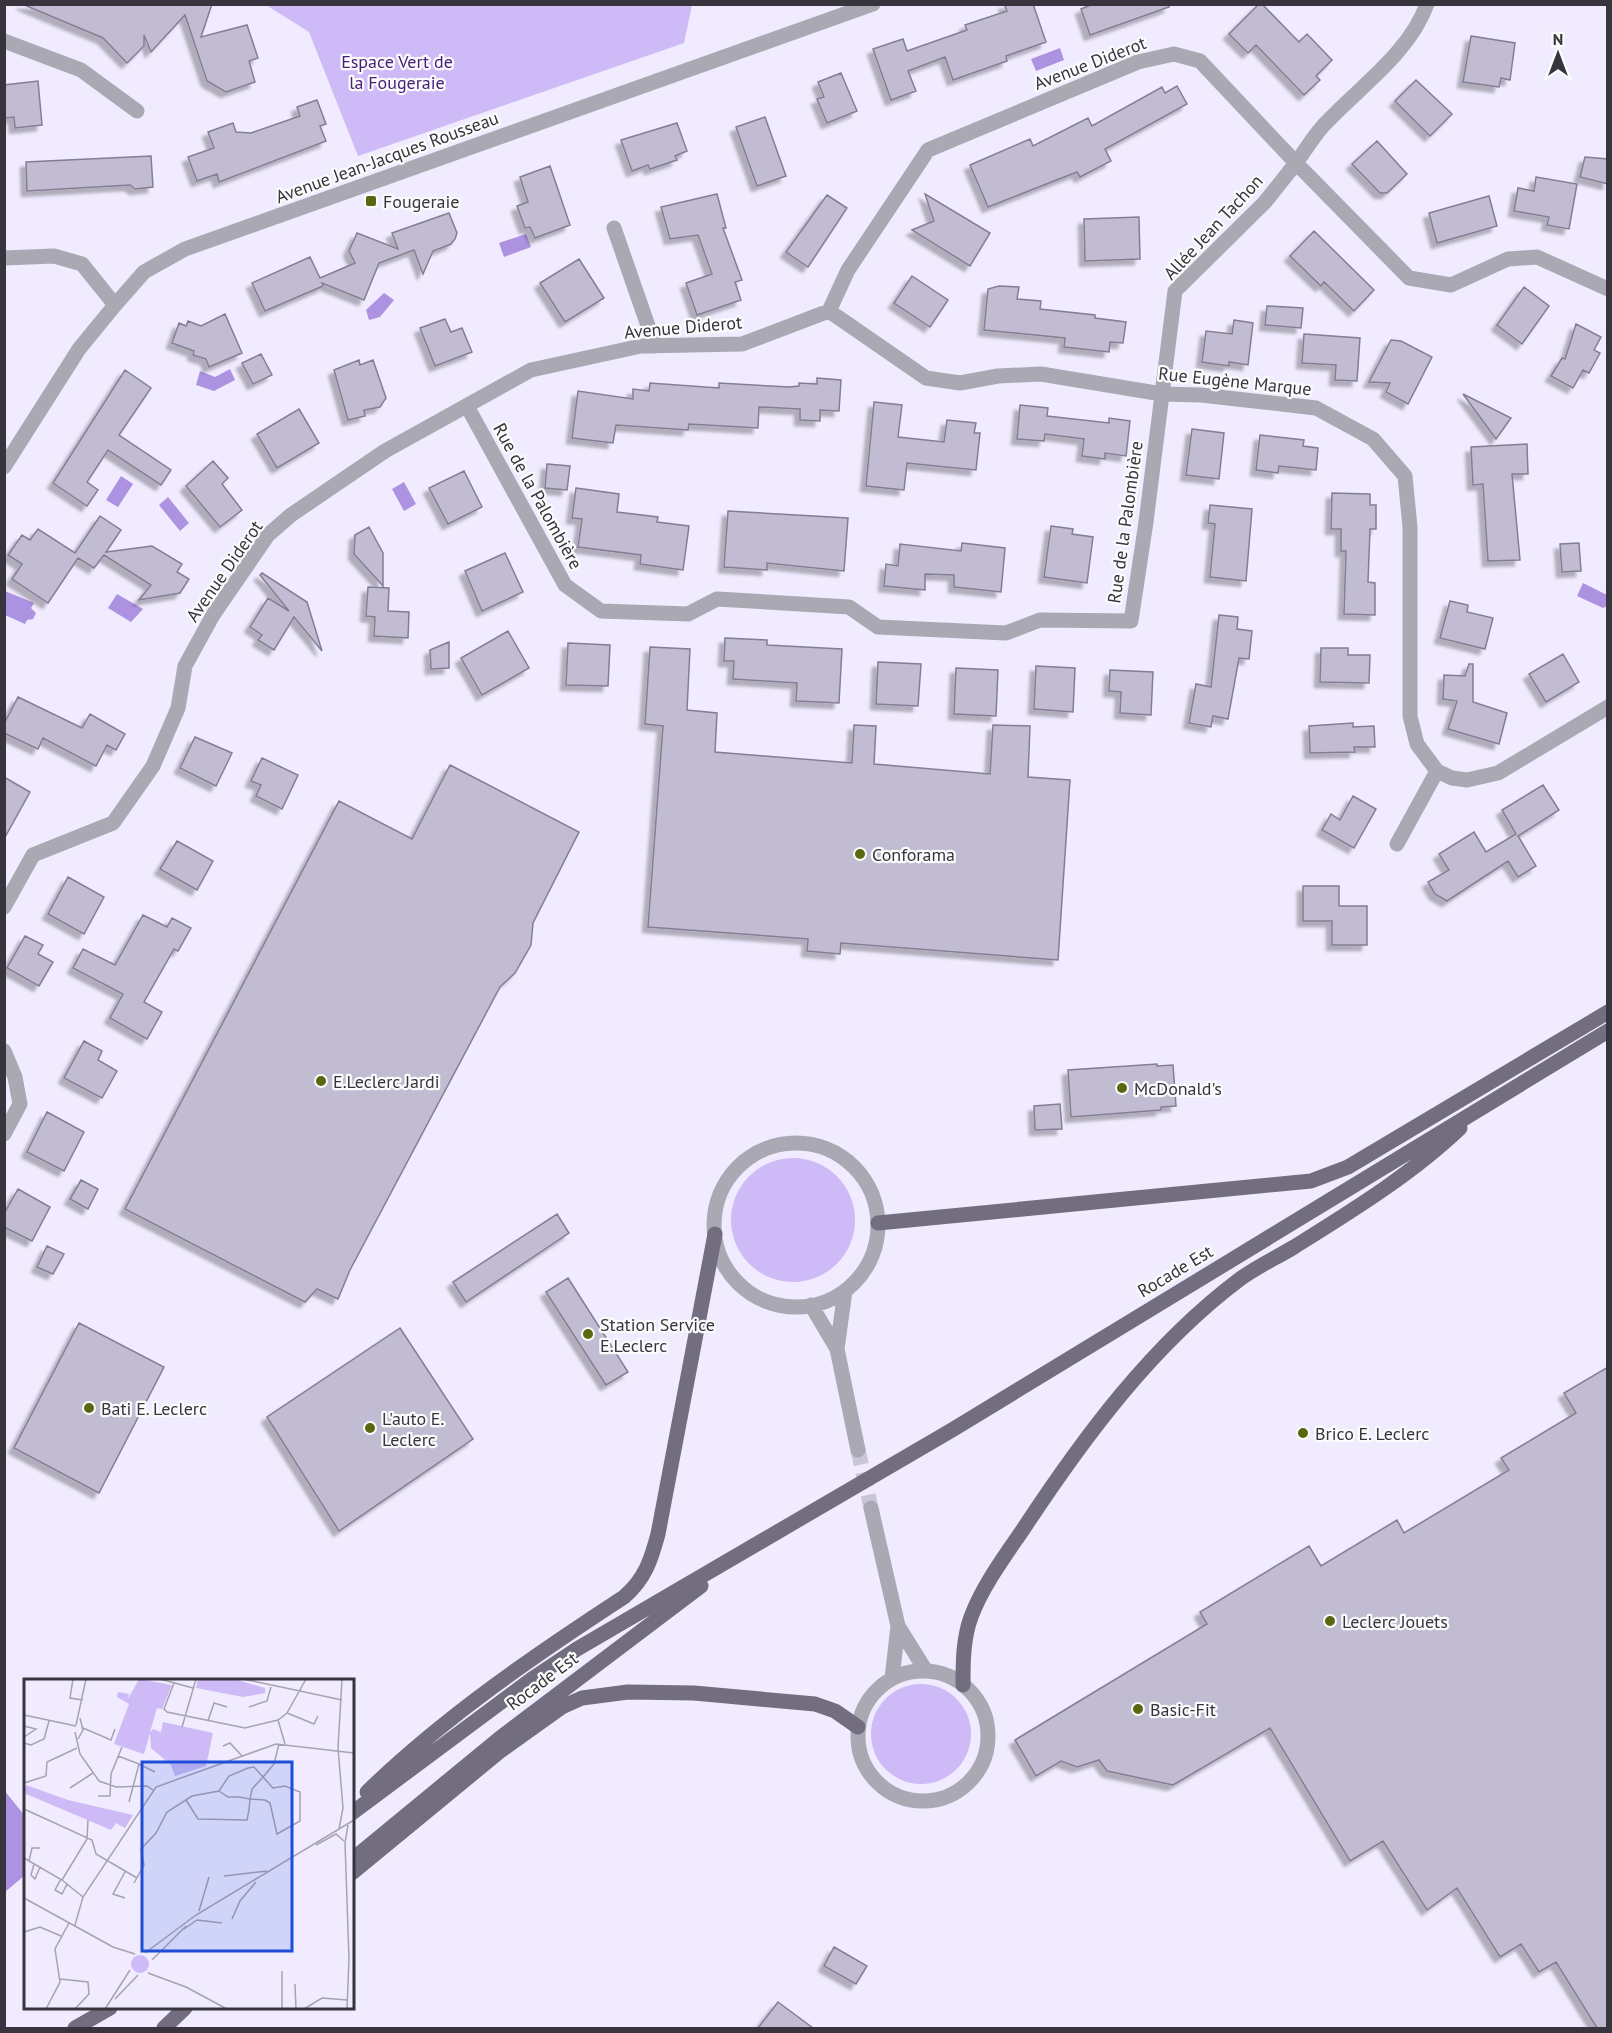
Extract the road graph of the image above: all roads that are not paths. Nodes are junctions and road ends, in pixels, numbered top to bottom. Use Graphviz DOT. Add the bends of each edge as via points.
graph roads {
  1 [pos="873,4"];
  2 [pos="1427,4"];
  3 [pos="4,41"];
  4 [pos="137,111"];
  5 [pos="1296,164"];
  6 [pos="614,228"];
  7 [pos="4,258"];
  8 [pos="1608,289"];
  9 [pos="115,305"];
  10 [pos="829,311"];
  11 [pos="655,346"];
  12 [pos="1162,394"];
  13 [pos="466,406"];
  14 [pos="4,467"];
  15 [pos="1608,707"];
  16 [pos="1437,771"];
  17 [pos="1397,844"];
  18 [pos="4,907"];
  19 [pos="1608,1012"];
  20 [pos="1608,1031"];
  21 [pos="4,1051"];
  22 [pos="1480,1108"];
  23 [pos="4,1134"];
  24 [pos="878,1222"];
  25 [pos="715,1234"];
  26 [pos="845,1291"];
  27 [pos="811,1305"];
  28 [pos="837,1349"];
  29 [pos="858,1450"];
  30 [pos="871,1508"];
  31 [pos="761,1541"];
  32 [pos="898,1626"];
  33 [pos="926,1671"];
  34 [pos="892,1678"];
  35 [pos="963,1684"];
  36 [pos="858,1727"];
  37 [pos="354,1804"];
  38 [pos="354,1812"];
  39 [pos="354,1858"];
  40 [pos="354,1871"];
  41 [pos="107,2009"];
  42 [pos="183,2009"];
  43 [pos="75,2028"];
  44 [pos="164,2028"];
  1 -- 9 [label="street, Avenue Jean-Jacques Rousseau" via="185,249 144,272"];
  2 -- 5 [label="street" via="1420,24 1322,127"];
  3 -- 4 [label="street" via="81,70"];
  5 -- 8 [label="street" via="1409,278 1451,285 1508,259 1537,257"];
  5 -- 10 [label="street, Avenue Diderot" via="1200,61 1174,54 1138,62 928,150 848,270"];
  5 -- 12 [label="street, Allée Jean Tachon" via="1265,202 1174,291"];
  6 -- 11 [label="street"];
  7 -- 9 [label="street" via="54,256 82,264"];
  9 -- 14 [label="street, Avenue Jean-Jacques Rousseau" via="79,349"];
  10 -- 11 [label="street, Avenue Diderot" via="742,344"];
  10 -- 12 [label="street, Rue Eugène Marque" via="926,378 960,383 1041,374"];
  11 -- 13 [label="street, Avenue Diderot" via="531,370"];
  12 -- 13 [label="street, Rue de la Palombière" via="1131,621 1040,620 1006,633 878,627 849,607 717,599 688,614 601,610 565,585"];
  12 -- 16 [label="street, Rue Eugène Marque" via="1316,408 1373,439 1405,476 1410,527 1410,716 1417,744"];
  13 -- 18 [label="street, Avenue Diderot" via="385,451 268,535 213,615 185,666 178,708 153,766 113,824 33,855"];
  15 -- 16 [label="street" via="1484,779 1452,778"];
  16 -- 17 [label="street"];
  19 -- 24 [label="main road" via="1348,1167 1321,1178"];
  20 -- 22 [label="main road, Rocade Est"];
  21 -- 23 [label="street" via="15,1077 20,1104"];
  22 -- 31 [label="main road, Rocade Est" via="952,1430"];
  22 -- 35 [label="main road" via="1430,1156 1204,1306 1140,1372 1047,1492 991,1577 971,1618 963,1653"];
  24 -- 25 [label="street" via="873,1195 859,1172 838,1154 822,1147 786,1143 769,1147 733,1172 715,1212"];
  24 -- 26 [label="street" via="877,1242 870,1261"];
  25 -- 27 [label="street" via="720,1256 747,1291 789,1306"];
  25 -- 37 [label="main road" via="658,1534 639,1584 474,1703 395,1764"];
  26 -- 27 [label="street"];
  26 -- 28 [label="street"];
  27 -- 28 [label="street"];
  28 -- 29 [label="street"];
  30 -- 32 [label="street"];
  31 -- 38 [label="main road, Rocade Est" via="577,1649"];
  31 -- 39 [label="main road, Rocade Est" via="500,1738"];
  32 -- 33 [label="street"];
  32 -- 34 [label="street"];
  33 -- 34 [label="street"];
  33 -- 35 [label="street"];
  34 -- 36 [label="street" via="869,1698"];
  35 -- 36 [label="street" via="982,1710 987,1747 973,1778 946,1797 913,1800 882,1787 862,1761"];
  36 -- 40 [label="main road" via="836,1711 815,1704 694,1693 628,1692 582,1698 562,1707 499,1752"];
  41 -- 43 [label="main road"];
  42 -- 44 [label="main road"];
}
